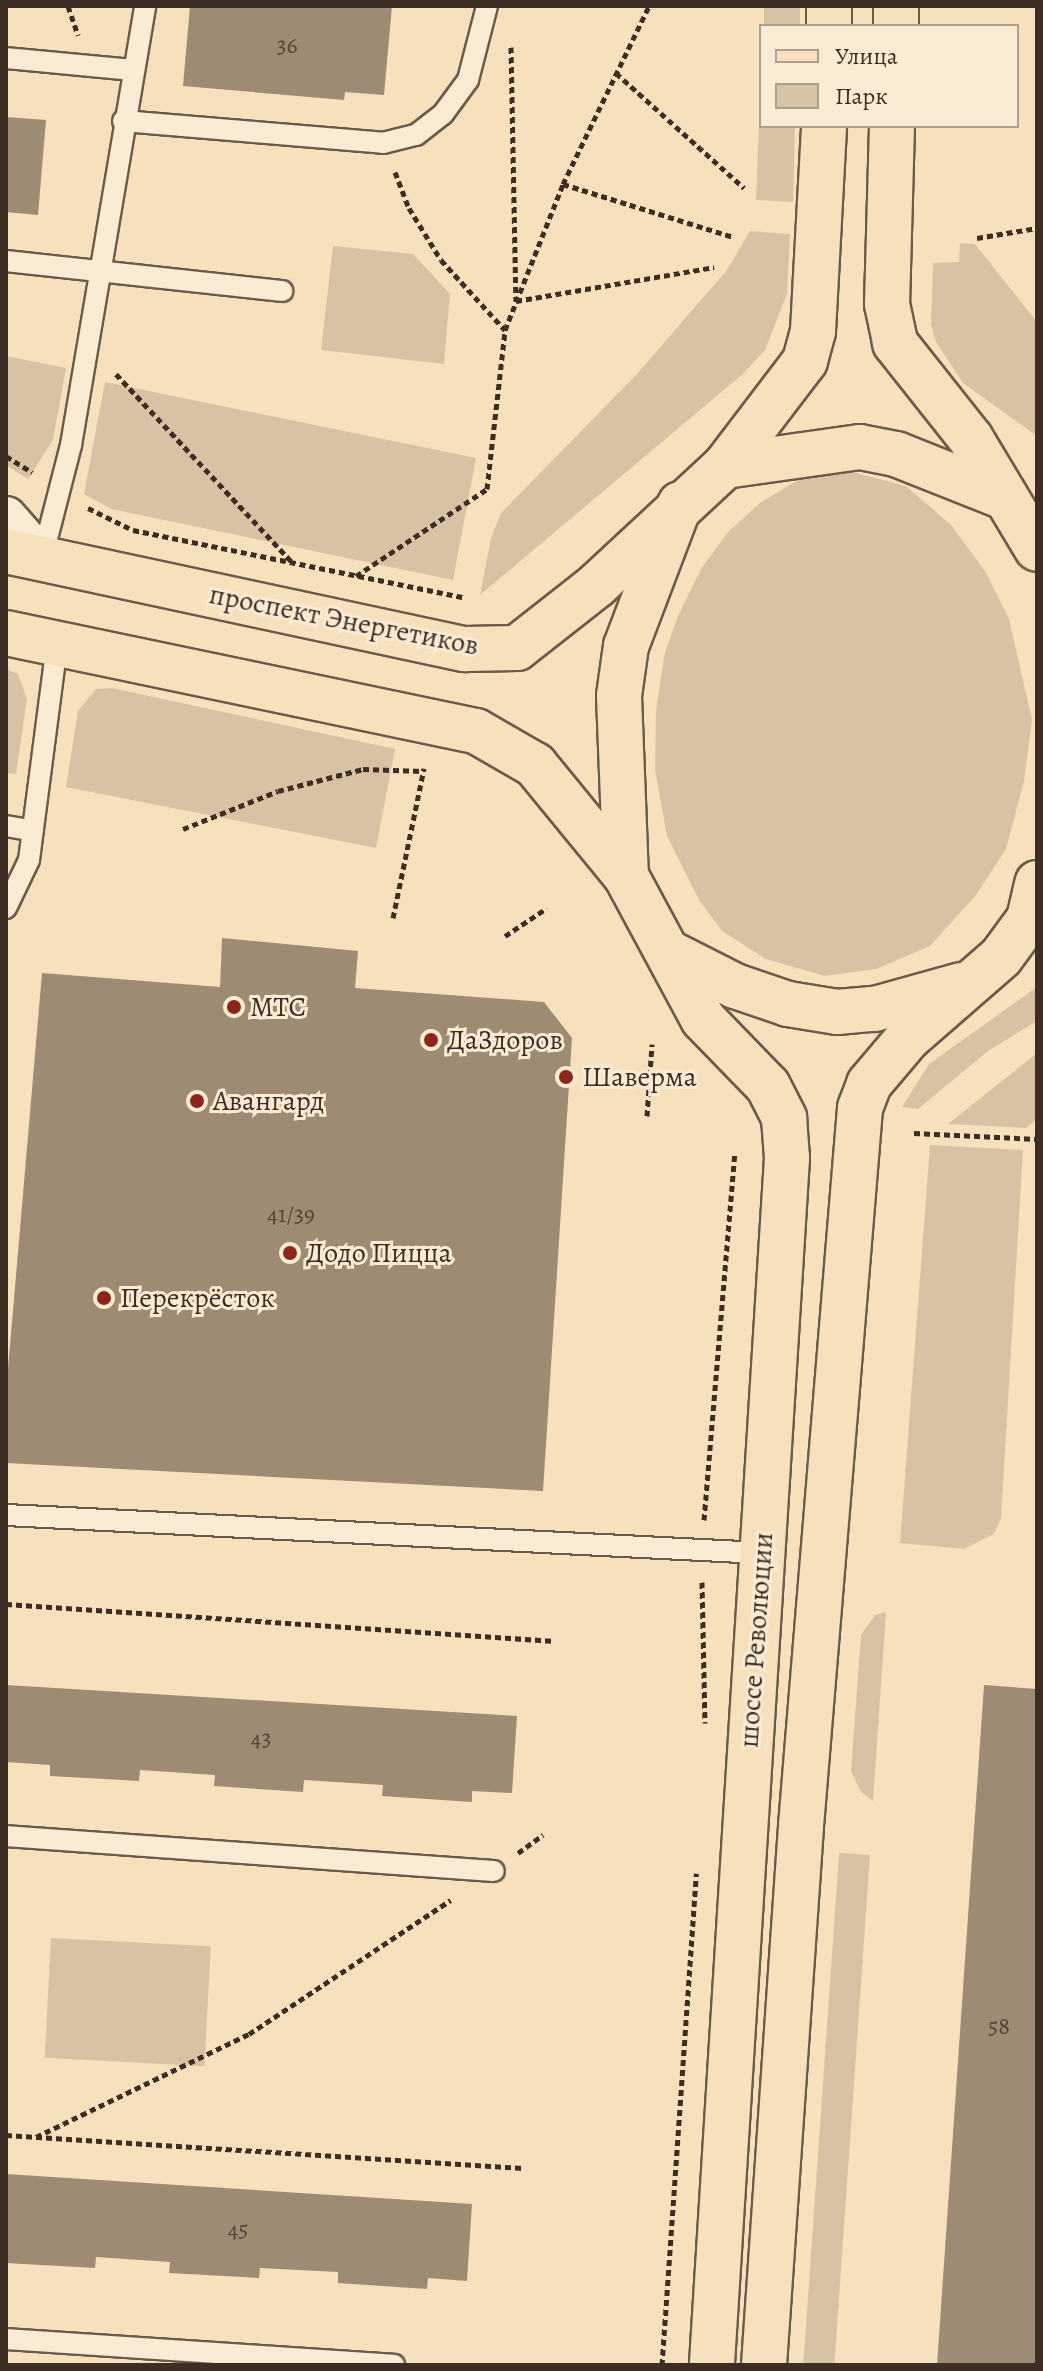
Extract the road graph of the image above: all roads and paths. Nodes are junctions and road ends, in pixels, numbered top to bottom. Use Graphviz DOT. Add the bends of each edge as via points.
graph roads {
  1 [pos="145,6"];
  2 [pos="487,6"];
  3 [pos="649,6"];
  4 [pos="511,37"];
  5 [pos="6,58"];
  6 [pos="133,70"];
  7 [pos="616,73"];
  8 [pos="123,121"];
  9 [pos="824,128"];
  10 [pos="892,128"];
  11 [pos="383,143"];
  12 [pos="563,184"];
  13 [pos="744,188"];
  14 [pos="1037,228"];
  15 [pos="733,237"];
  16 [pos="977,238"];
  17 [pos="6,261"];
  18 [pos="714,267"];
  19 [pos="100,273"];
  20 [pos="282,291"];
  21 [pos="516,301"];
  22 [pos="505,330"];
  23 [pos="111,369"];
  24 [pos="725,466"];
  25 [pos="60,490"];
  26 [pos="1004,497"];
  27 [pos="680,504"];
  28 [pos="6,517"];
  29 [pos="1037,549"];
  30 [pos="24,555"];
  31 [pos="293,563"];
  32 [pos="356,576"];
  33 [pos="463,597"];
  34 [pos="6,633"];
  35 [pos="57,643"];
  36 [pos="427,755"];
  37 [pos="423,771"];
  38 [pos="6,826"];
  39 [pos="183,829"];
  40 [pos="33,831"];
  41 [pos="626,876"];
  42 [pos="1034,904"];
  43 [pos="6,908"];
  44 [pos="547,908"];
  45 [pos="393,918"];
  46 [pos="505,936"];
  47 [pos="670,953"];
  48 [pos="968,983"];
  49 [pos="652,1044"];
  50 [pos="647,1116"];
  51 [pos="914,1133"];
  52 [pos="1037,1139"];
  53 [pos="735,1154"];
  54 [pos="6,1515"];
  55 [pos="701,1549"];
  56 [pos="762,1553"];
  57 [pos="6,1604"];
  58 [pos="555,1641"];
  59 [pos="706,1730"];
  60 [pos="6,1836"];
  61 [pos="697,1857"];
  62 [pos="494,1871"];
  63 [pos="6,2135"];
  64 [pos="36,2137"];
  65 [pos="522,2168"];
  66 [pos="6,2339"];
  67 [pos="394,2365"];
  68 [pos="662,2365"];
  69 [pos="712,2365"];
  70 [pos="764,2365"];
  1 -- 6 [label="lane"];
  2 -- 11 [label="lane" via="468,80 443,114 416,135"];
  3 -- 7 [label="path"];
  4 -- 21 [label="path"];
  5 -- 6 [label="lane"];
  6 -- 8 [label="lane"];
  7 -- 12 [label="path"];
  7 -- 13 [label="path"];
  8 -- 11 [label="lane"];
  8 -- 19 [label="lane"];
  9 -- 24 [label="main road, шоссе Революции" via="813,331 805,361"];
  10 -- 26 [label="main road" via="887,304 895,343 971,439"];
  11 -- 22 [label="path" via="409,208 441,260"];
  12 -- 15 [label="path"];
  12 -- 21 [label="path"];
  14 -- 16 [label="path"];
  17 -- 19 [label="lane"];
  18 -- 21 [label="path"];
  19 -- 20 [label="lane"];
  19 -- 25 [label="lane"];
  21 -- 22 [label="path"];
  22 -- 32 [label="path" via="487,489"];
  23 -- 31 [label="path"];
  24 -- 26 [label="main road" via="860,447 896,454"];
  24 -- 27 [label="main road, шоссе Революции"];
  25 -- 30 [label="lane"];
  25 -- 31 [label="path" via="133,530"];
  26 -- 29 [label="main road"];
  27 -- 30 [label="main road, проспект Энергетиков" via="597,585 517,648 465,649"];
  27 -- 41 [label="main road, шоссе Революции" via="626,646 619,696"];
  28 -- 30 [label="street"];
  31 -- 32 [label="path"];
  32 -- 33 [label="path"];
  34 -- 35 [label="main road"];
  35 -- 40 [label="lane"];
  35 -- 41 [label="main road" via="476,731 535,765"];
  36 -- 37 [label="path"];
  37 -- 39 [label="path" via="363,769 278,791"];
  37 -- 45 [label="path"];
  38 -- 40 [label="lane"];
  40 -- 43 [label="lane" via="29,860"];
  41 -- 47 [label="main road, шоссе Революции"];
  42 -- 48 [label="main road, шоссе Революции" via="1001,957"];
  44 -- 46 [label="path"];
  47 -- 48 [label="main road, шоссе Революции" via="735,986 788,1004 837,1012 875,1009"];
  47 -- 56 [label="main road, шоссе Революции" via="703,1019 754,1069 784,1118 787,1158"];
  48 -- 70 [label="main road, шоссе Революции" via="896,1050 869,1084 860,1108 801,1826"];
  49 -- 50 [label="path"];
  51 -- 52 [label="path"];
  53 -- 55 [label="path"];
  54 -- 55 [label="lane"];
  55 -- 56 [label="lane"];
  55 -- 59 [label="path"];
  56 -- 69 [label="main road, шоссе Революции"];
  57 -- 58 [label="path"];
  60 -- 62 [label="lane"];
  61 -- 68 [label="path"];
  62 -- 64 [label="path" via="249,2034"];
  63 -- 64 [label="path"];
  64 -- 65 [label="path"];
  66 -- 67 [label="lane"];
}
